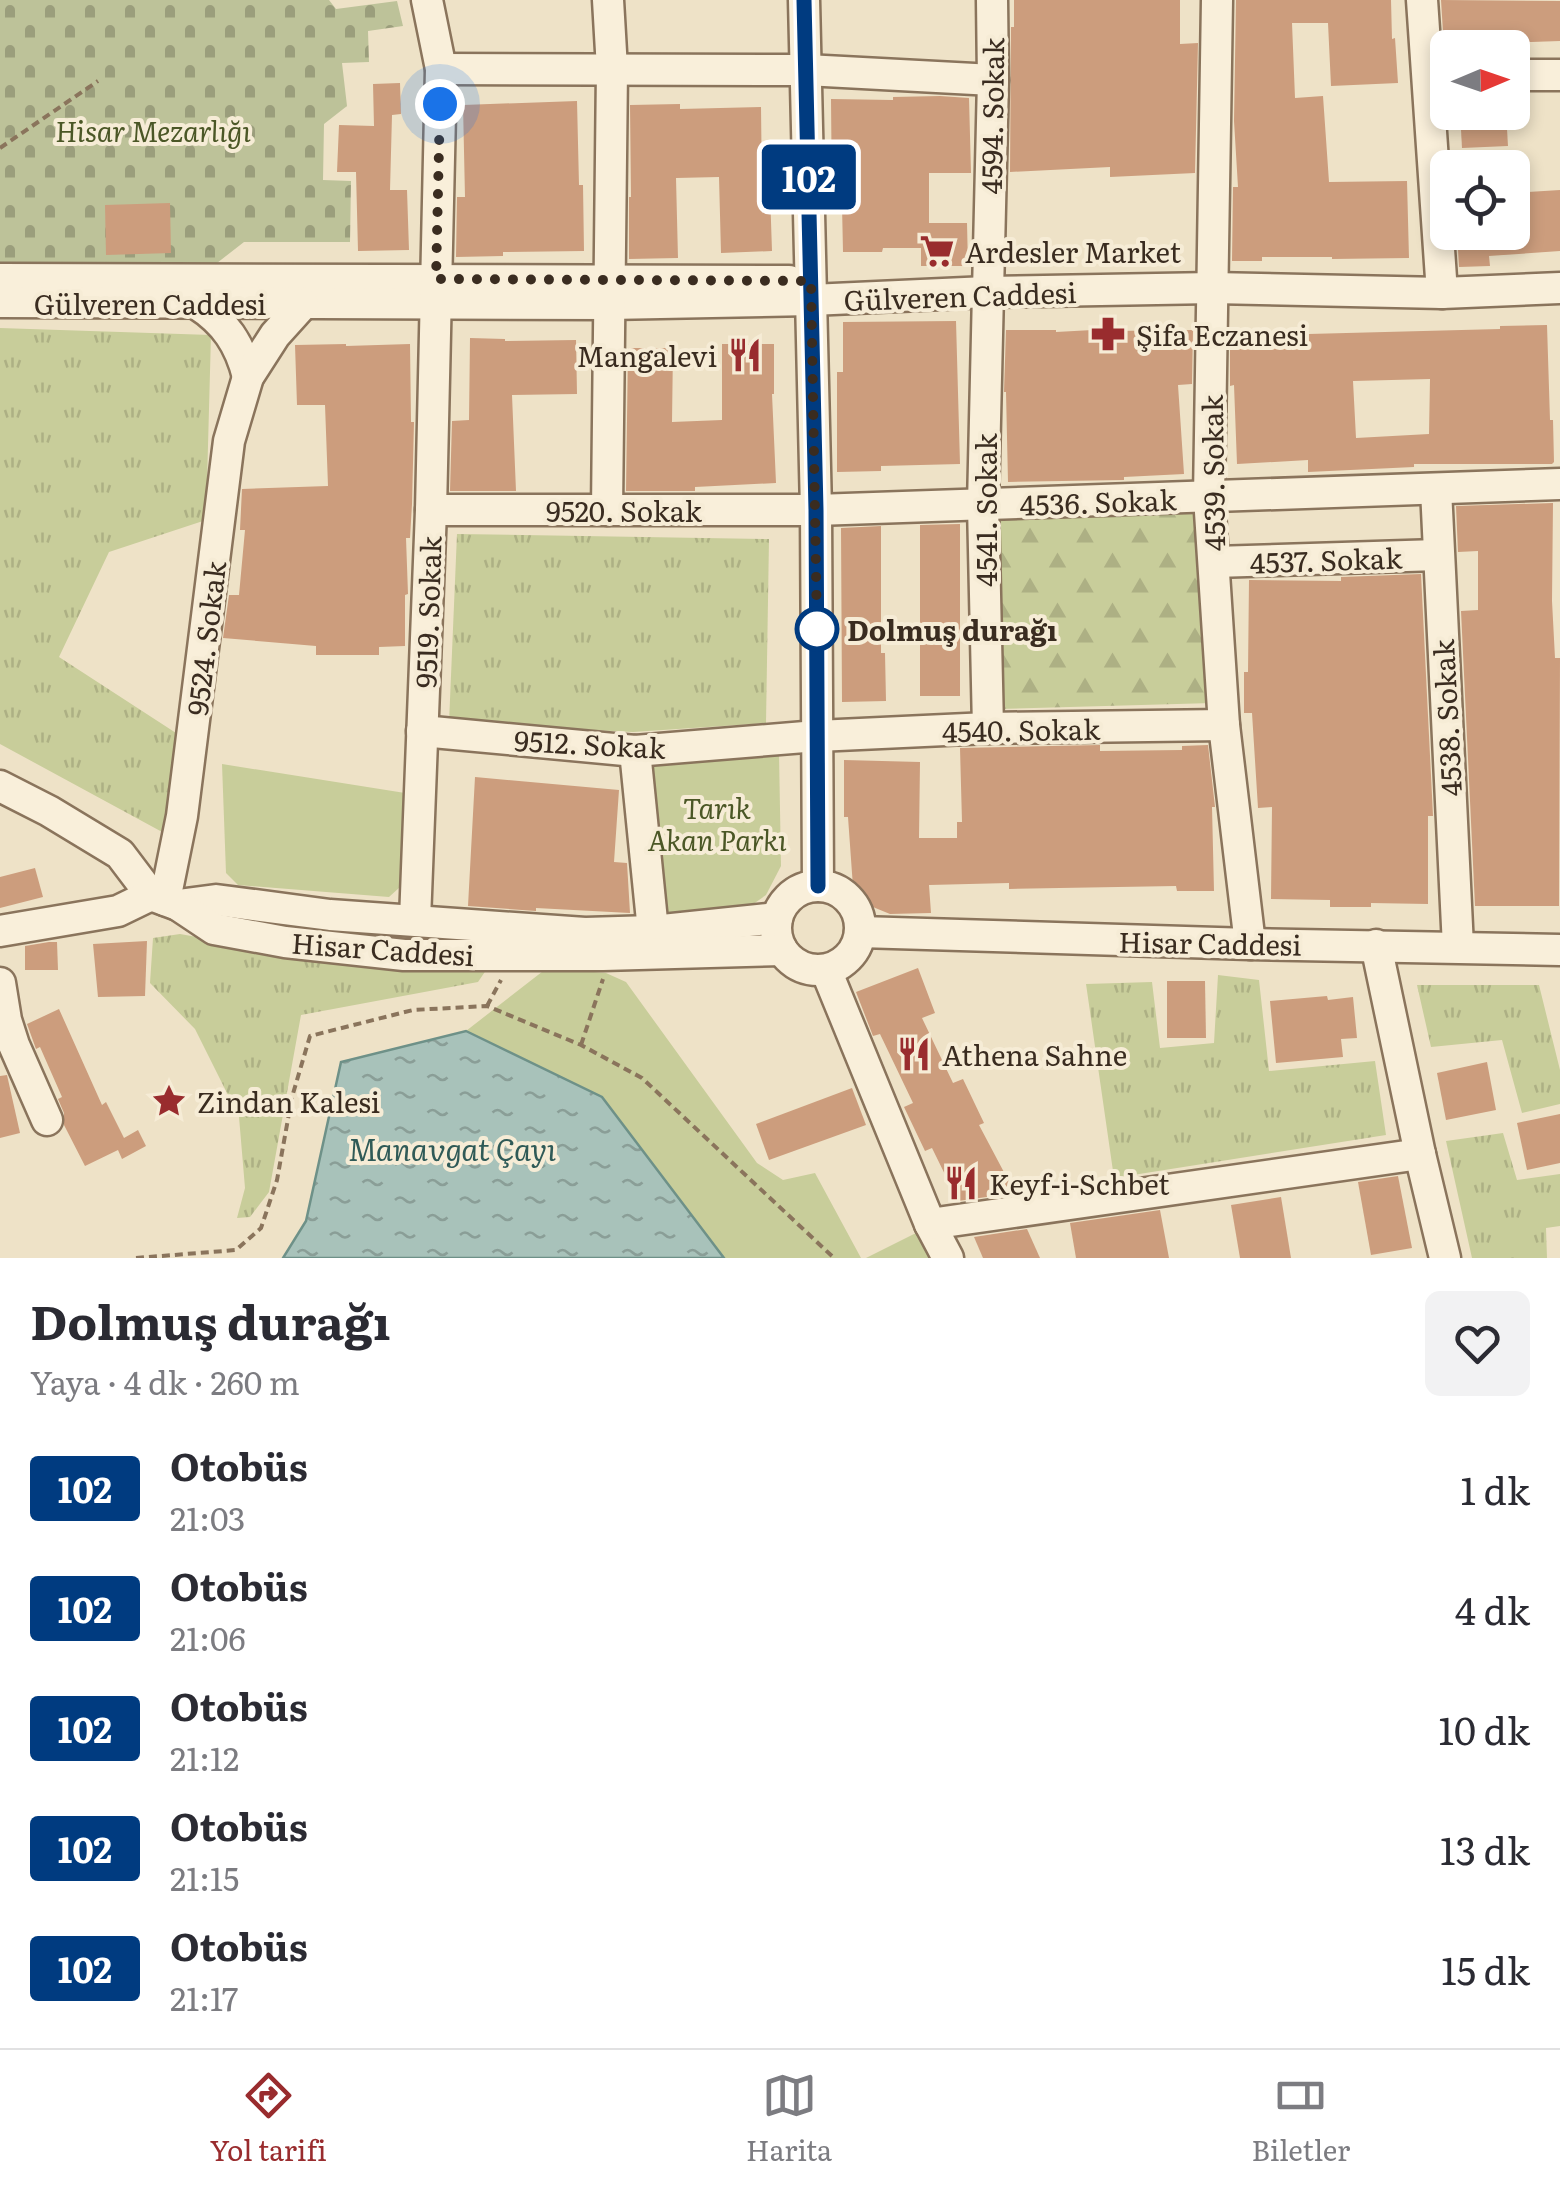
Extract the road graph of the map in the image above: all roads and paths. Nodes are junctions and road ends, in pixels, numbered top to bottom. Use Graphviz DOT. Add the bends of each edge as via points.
graph roads {
  1 [pos="427,0"];
  2 [pos="608,0"];
  3 [pos="804,0"];
  4 [pos="992,0"];
  5 [pos="1217,0"];
  6 [pos="1422,0"];
  7 [pos="1430,39"];
  8 [pos="441,69"];
  9 [pos="612,69"];
  10 [pos="806,70"];
  11 [pos="1530,75"];
  12 [pos="1560,75"];
  13 [pos="993,80"];
  14 [pos="98,81"];
  15 [pos="1438,130"];
  16 [pos="0,148"];
  17 [pos="0,279"];
  18 [pos="987,288"];
  19 [pos="1212,288"];
  20 [pos="1560,288"];
  21 [pos="811,290"];
  22 [pos="436,291"];
  23 [pos="609,292"];
  24 [pos="1442,293"];
  25 [pos="0,302"];
  26 [pos="197,304"];
  27 [pos="303,304"];
  28 [pos="248,376"];
  29 [pos="1560,484"];
  30 [pos="1436,489"];
  31 [pos="1209,497"];
  32 [pos="983,505"];
  33 [pos="431,510"];
  34 [pos="607,510"];
  35 [pos="816,510"];
  36 [pos="1438,555"];
  37 [pos="1214,562"];
  38 [pos="1224,725"];
  39 [pos="988,728"];
  40 [pos="422,731"];
  41 [pos="817,736"];
  42 [pos="634,751"];
  43 [pos="0,786"];
  44 [pos="818,886"];
  45 [pos="165,900"];
  46 [pos="778,918"];
  47 [pos="414,920"];
  48 [pos="654,930"];
  49 [pos="0,931"];
  50 [pos="860,932"];
  51 [pos="1250,944"];
  52 [pos="1376,946"];
  53 [pos="1458,948"];
  54 [pos="782,950"];
  55 [pos="611,954"];
  56 [pos="1559,956"];
  57 [pos="826,970"];
  58 [pos="0,982"];
  59 [pos="580,1046"];
  60 [pos="47,1120"];
  61 [pos="1420,1154"];
  62 [pos="930,1224"];
  63 [pos="136,1258"];
  64 [pos="834,1258"];
  65 [pos="948,1258"];
  66 [pos="1445,1258"];
  1 -- 8 [label="street, 9519. Sokak"];
  2 -- 9 [label="street"];
  3 -- 10 [label="street"];
  4 -- 13 [label="street, 4594. Sokak"];
  5 -- 19 [label="street, 4539. Sokak"];
  6 -- 7 [label="street"];
  8 -- 9 [label="street"];
  8 -- 22 [label="street, 9519. Sokak"];
  9 -- 10 [label="street"];
  9 -- 23 [label="street"];
  10 -- 13 [label="street"];
  10 -- 21 [label="street"];
  11 -- 12 [label="street"];
  13 -- 18 [label="street, 4594. Sokak"];
  14 -- 16 [label="path"];
  15 -- 24 [label="street"];
  17 -- 22 [label="street, Gülveren Caddesi"];
  18 -- 19 [label="street, Gülveren Caddesi"];
  18 -- 21 [label="street, Gülveren Caddesi"];
  18 -- 32 [label="street, 4541. Sokak"];
  19 -- 24 [label="street, Gülveren Caddesi"];
  19 -- 31 [label="street, 4539. Sokak"];
  20 -- 24 [label="street, Gülveren Caddesi"];
  21 -- 23 [label="street, Gülveren Caddesi"];
  21 -- 35 [label="street"];
  22 -- 23 [label="street, Gülveren Caddesi"];
  22 -- 27 [label="street, Gülveren Caddesi"];
  22 -- 33 [label="street, 9519. Sokak"];
  23 -- 34 [label="street"];
  25 -- 26 [label="street, Gülveren Caddesi"];
  26 -- 27 [label="street, Gülveren Caddesi"];
  26 -- 28 [label="street" via="228,330"];
  27 -- 28 [label="street, 9524. Sokak"];
  28 -- 45 [label="street, 9524. Sokak" via="230,440 182,816"];
  29 -- 30 [label="street, 4536. Sokak"];
  30 -- 31 [label="street, 4536. Sokak"];
  30 -- 36 [label="street, 4538. Sokak"];
  31 -- 32 [label="street, 4536. Sokak"];
  31 -- 37 [label="street, 4539. Sokak"];
  32 -- 35 [label="street, 4536. Sokak"];
  32 -- 39 [label="street, 4541. Sokak"];
  33 -- 34 [label="street, 9520. Sokak"];
  33 -- 40 [label="street, 9519. Sokak"];
  34 -- 35 [label="street, 9520. Sokak"];
  35 -- 41 [label="street"];
  36 -- 37 [label="street, 4537. Sokak"];
  36 -- 53 [label="street, 4538. Sokak"];
  37 -- 38 [label="street, 4539. Sokak"];
  38 -- 39 [label="street, 4540. Sokak"];
  38 -- 51 [label="street, 4539. Sokak"];
  39 -- 41 [label="street, 4540. Sokak"];
  40 -- 42 [label="street, 9512. Sokak"];
  40 -- 47 [label="street, 9519. Sokak"];
  41 -- 42 [label="street, 9512. Sokak"];
  41 -- 44 [label="street"];
  42 -- 48 [label="street"];
  43 -- 45 [label="street" via="120,854"];
  44 -- 46 [label="street" via="796,892"];
  44 -- 50 [label="street" via="848,898"];
  45 -- 47 [label="street"];
  45 -- 49 [label="street"];
  45 -- 55 [label="street, Hisar Caddesi" via="214,929 285,942 404,955"];
  46 -- 48 [label="street"];
  46 -- 54 [label="street"];
  47 -- 48 [label="street" via="584,933"];
  50 -- 51 [label="street, Hisar Caddesi"];
  50 -- 57 [label="street" via="848,958"];
  51 -- 52 [label="street, Hisar Caddesi"];
  52 -- 53 [label="street, Hisar Caddesi"];
  52 -- 61 [label="street"];
  53 -- 56 [label="street, Hisar Caddesi"];
  54 -- 55 [label="street, Hisar Caddesi"];
  54 -- 57 [label="street" via="798,965"];
  55 -- 59 [label="path"];
  57 -- 62 [label="street"];
  58 -- 60 [label="street" via="14,1046"];
  59 -- 63 [label="path" via="487,1006 413,1010 310,1036 262,1228 236,1250"];
  59 -- 64 [label="path" via="642,1078"];
  61 -- 62 [label="street"];
  61 -- 66 [label="street"];
  62 -- 65 [label="street"];
}
